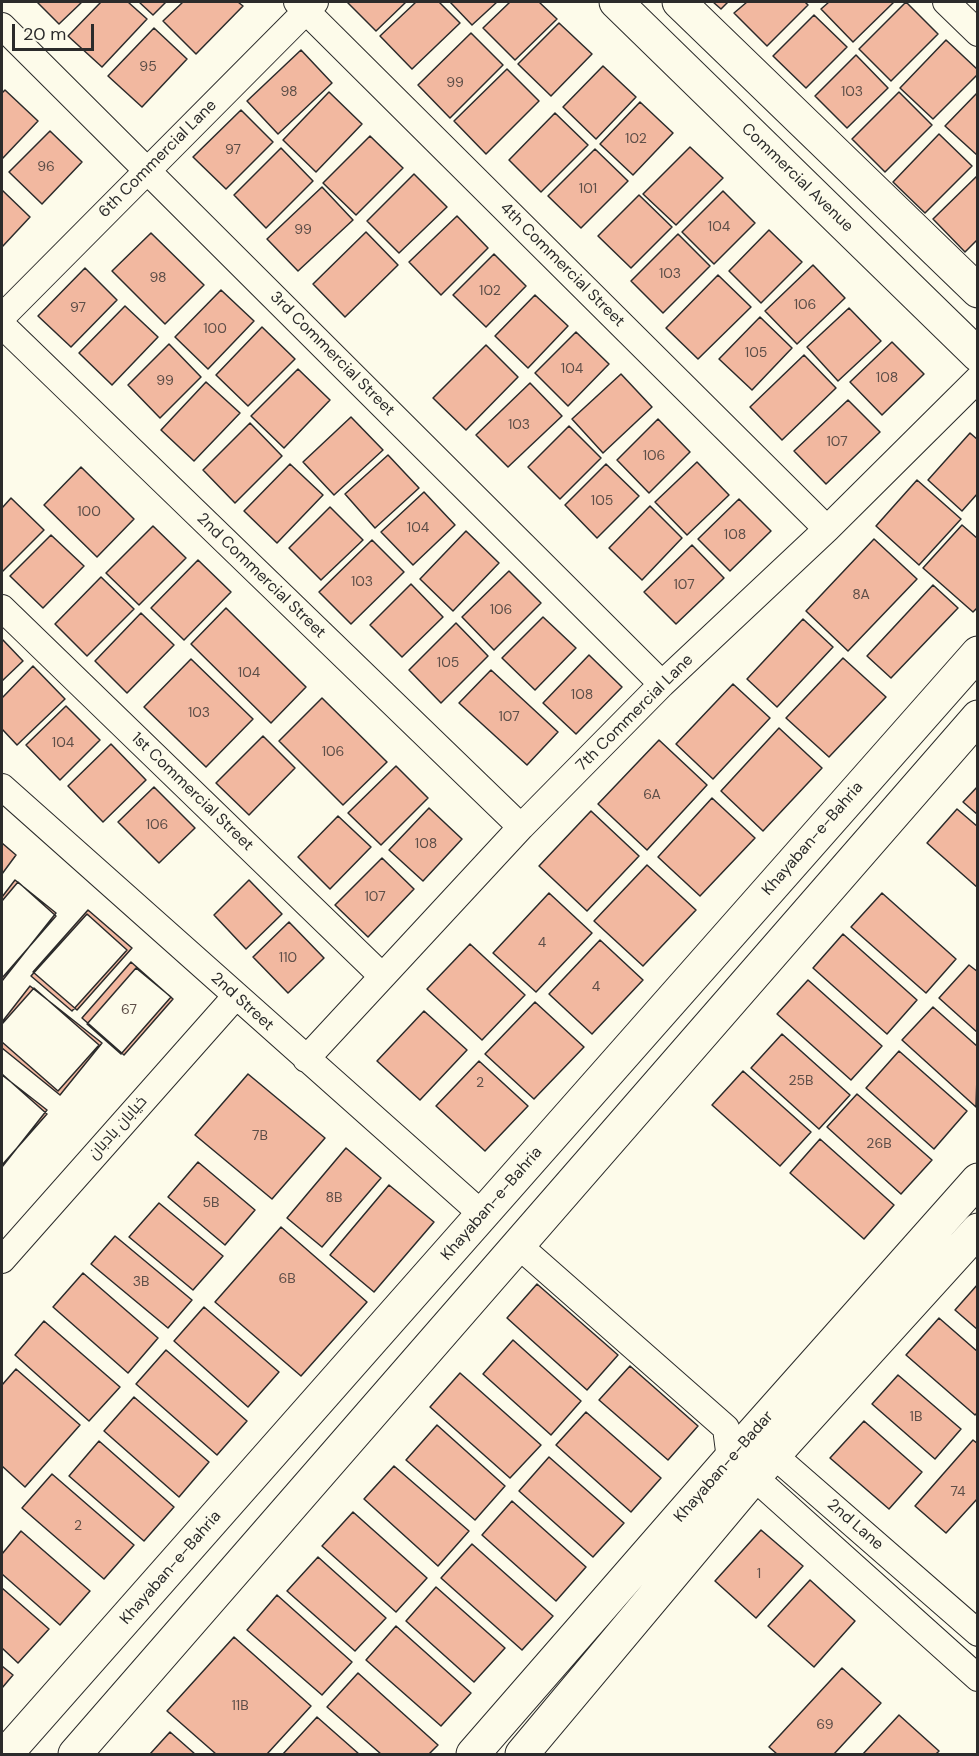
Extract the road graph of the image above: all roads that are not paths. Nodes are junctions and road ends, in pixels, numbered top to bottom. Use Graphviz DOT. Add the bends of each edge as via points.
graph roads {
  1 [pos="616,2"];
  2 [pos="679,2"];
  3 [pos="946,2"];
  4 [pos="306,5"];
  5 [pos="2,26"];
  6 [pos="978,33"];
  7 [pos="148,170"];
  8 [pos="978,291"];
  9 [pos="2,317"];
  10 [pos="2,325"];
  11 [pos="978,355"];
  12 [pos="978,379"];
  13 [pos="827,530"];
  14 [pos="2,608"];
  15 [pos="978,653"];
  16 [pos="662,684"];
  17 [pos="978,717"];
  18 [pos="2,788"];
  19 [pos="521,827"];
  20 [pos="820,832"];
  21 [pos="854,859"];
  22 [pos="382,976"];
  23 [pos="235,997"];
  24 [pos="306,1059"];
  25 [pos="978,1180"];
  26 [pos="950,1212"];
  27 [pos="483,1215"];
  28 [pos="977,1233"];
  29 [pos="518,1245"];
  30 [pos="2,1260"];
  31 [pos="747,1451"];
  32 [pos="978,1633"];
  33 [pos="978,1678"];
  34 [pos="6,1755"];
  35 [pos="75,1755"];
  36 [pos="472,1755"];
  37 [pos="522,1755"];
  1 -- 11 [label="main road, Commercial Avenue"];
  2 -- 8 [label="main road"];
  3 -- 6 [label="street"];
  4 -- 7 [label="street, 6th Commercial Lane"];
  4 -- 13 [label="street, 4th Commercial Street"];
  5 -- 7 [label="street, 3rd Commercial Street"];
  7 -- 9 [label="street, 6th Commercial Lane"];
  7 -- 16 [label="street, 3rd Commercial Street"];
  10 -- 19 [label="street, 2nd Commercial Street"];
  12 -- 13 [label="street, 7th Commercial Lane"];
  13 -- 16 [label="street, 7th Commercial Lane"];
  14 -- 22 [label="street, 1st Commercial Street"];
  15 -- 20 [label="main road, Khayaban-e-Bahria"];
  16 -- 19 [label="street, 7th Commercial Lane"];
  17 -- 21 [label="main road"];
  18 -- 23 [label="street, 2nd Street"];
  19 -- 22 [label="street, 7th Commercial Lane"];
  20 -- 21 [label="main road"];
  20 -- 27 [label="main road, Khayaban-e-Bahria"];
  21 -- 29 [label="main road"];
  22 -- 24 [label="street, 7th Commercial Lane"];
  23 -- 24 [label="street, 2nd Street"];
  23 -- 30 [label="street, خیابان بادبان"];
  24 -- 27 [label="street, 2nd Street"];
  25 -- 26 [label="main road, Khayaban-e-Badar"];
  26 -- 28 [label="street"];
  26 -- 31 [label="main road, Khayaban-e-Badar"];
  27 -- 34 [label="main road, Khayaban-e-Bahria"];
  28 -- 31 [label="main road, Khayaban-e-Badar"];
  29 -- 31 [label="street"];
  29 -- 35 [label="main road"];
  31 -- 32 [label="street, 2nd Lane"];
  31 -- 33 [label="street"];
  31 -- 36 [label="main road, Khayaban-e-Badar"];
  31 -- 37 [label="main road, Khayaban-e-Badar"];
}
